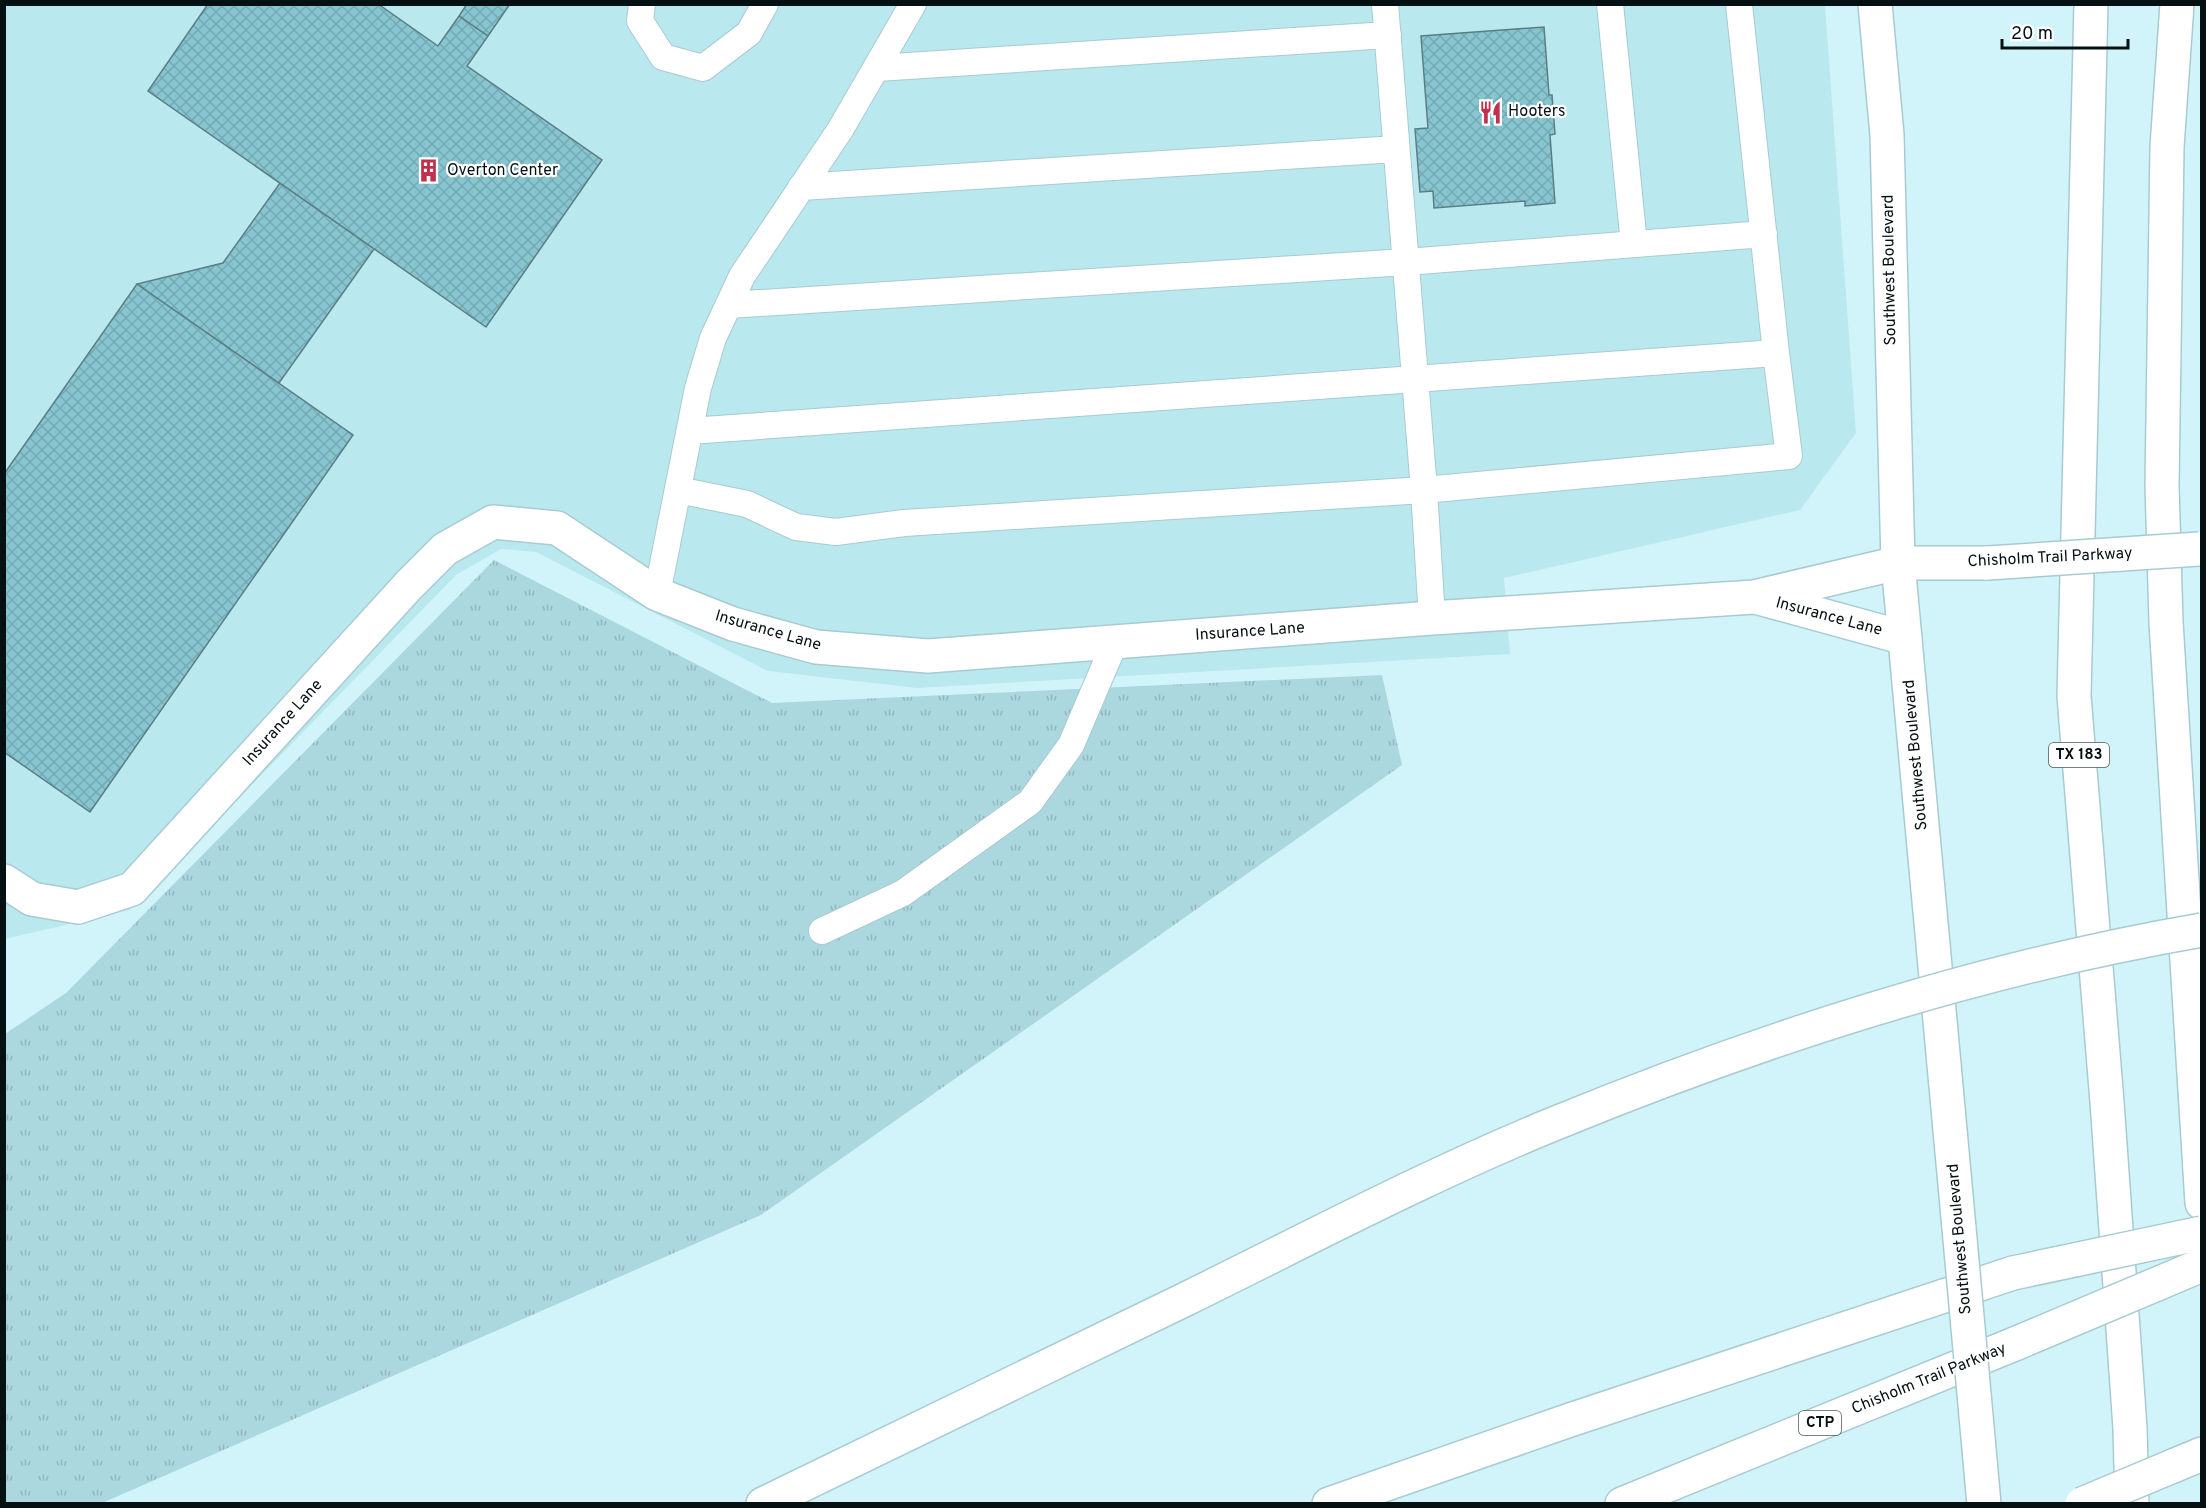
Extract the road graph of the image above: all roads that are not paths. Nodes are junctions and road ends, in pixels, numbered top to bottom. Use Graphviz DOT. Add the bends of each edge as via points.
graph roads {
  1 [pos="642,4"];
  2 [pos="765,4"];
  3 [pos="914,4"];
  4 [pos="1385,4"];
  5 [pos="1610,4"];
  6 [pos="1739,4"];
  7 [pos="1875,4"];
  8 [pos="2091,4"];
  9 [pos="2177,4"];
  10 [pos="1388,35"];
  11 [pos="877,68"];
  12 [pos="1396,149"];
  13 [pos="801,187"];
  14 [pos="1764,234"];
  15 [pos="1634,244"];
  16 [pos="1406,262"];
  17 [pos="729,305"];
  18 [pos="1776,353"];
  19 [pos="1415,379"];
  20 [pos="690,431"];
  21 [pos="678,490"];
  22 [pos="1425,490"];
  23 [pos="2202,549"];
  24 [pos="1898,563"];
  25 [pos="657,594"];
  26 [pos="1754,597"];
  27 [pos="1432,618"];
  28 [pos="1905,638"];
  29 [pos="1115,642"];
  30 [pos="4,881"];
  31 [pos="2202,930"];
  32 [pos="822,931"];
  33 [pos="2202,1203"];
  34 [pos="2202,1233"];
  35 [pos="2202,1265"];
  36 [pos="2202,1454"];
  37 [pos="763,1503"];
  38 [pos="1329,1503"];
  39 [pos="1623,1503"];
  40 [pos="1984,1503"];
  41 [pos="2082,1503"];
  42 [pos="2132,1503"];
  1 -- 2 [label="lane" via="640,21 663,57 703,68 749,33"];
  3 -- 11 [label="lane"];
  4 -- 10 [label="lane"];
  5 -- 15 [label="lane"];
  6 -- 14 [label="lane"];
  7 -- 24 [label="main road, Southwest Boulevard" via="1887,135"];
  8 -- 42 [label="main road, TX 183" via="2074,696 2108,1114"];
  9 -- 33 [label="main road" via="2167,147 2162,484 2167,634"];
  10 -- 11 [label="lane"];
  10 -- 12 [label="lane"];
  11 -- 13 [label="lane"];
  12 -- 13 [label="lane"];
  12 -- 16 [label="lane"];
  13 -- 17 [label="lane" via="742,276"];
  14 -- 15 [label="lane"];
  14 -- 18 [label="lane"];
  15 -- 16 [label="lane"];
  16 -- 17 [label="lane"];
  16 -- 19 [label="lane"];
  17 -- 20 [label="lane" via="713,338"];
  18 -- 19 [label="lane"];
  18 -- 22 [label="lane" via="1789,456"];
  19 -- 20 [label="lane"];
  19 -- 22 [label="lane"];
  20 -- 21 [label="lane"];
  21 -- 22 [label="lane" via="747,504 796,527 836,532 904,523"];
  21 -- 25 [label="lane"];
  22 -- 27 [label="lane"];
  23 -- 24 [label="main road, Chisholm Trail Parkway, bridge" via="1988,563"];
  24 -- 26 [label="main road, Insurance Lane"];
  24 -- 28 [label="main road, Southwest Boulevard"];
  25 -- 29 [label="main road, Insurance Lane" via="733,624 816,647 928,656"];
  25 -- 30 [label="main road, Insurance Lane" via="557,528 493,522 445,549 409,585 132,890 78,907 32,898"];
  26 -- 27 [label="main road, Insurance Lane"];
  26 -- 28 [label="main road, Insurance Lane"];
  27 -- 29 [label="main road, Insurance Lane"];
  28 -- 40 [label="main road, Southwest Boulevard, bridge"];
  29 -- 32 [label="lane" via="1071,745 1030,802 903,893"];
  31 -- 37 [label="main road, bridge" via="2050,962 1911,998 1792,1036 1550,1126"];
  34 -- 38 [label="main road, bridge" via="2013,1274"];
  35 -- 39 [label="main road, Chisholm Trail Parkway / CTP, bridge"];
  36 -- 41 [label="main road, bridge"];
}
